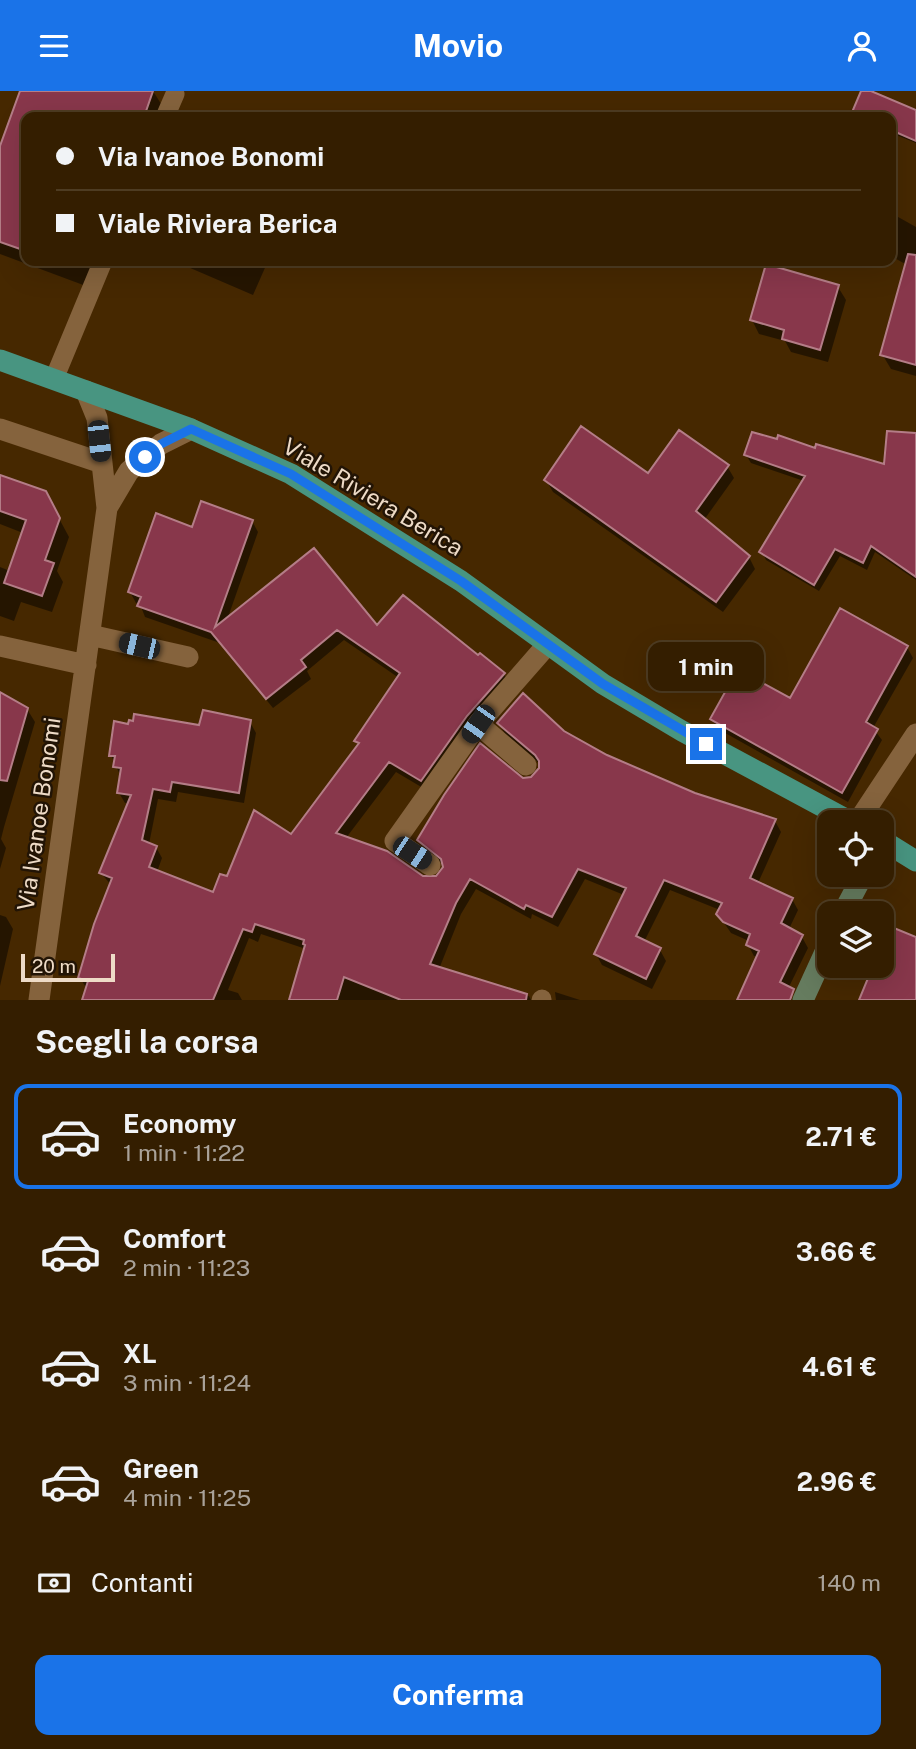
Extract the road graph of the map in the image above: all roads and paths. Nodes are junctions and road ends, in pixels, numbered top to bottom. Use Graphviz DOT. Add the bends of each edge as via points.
graph roads {
  1 [pos="175,94"];
  2 [pos="167,112"];
  3 [pos="101,266"];
  4 [pos="0,360"];
  5 [pos="54,379"];
  6 [pos="86,391"];
  7 [pos="0,429"];
  8 [pos="191,429"];
  9 [pos="102,463"];
  10 [pos="107,508"];
  11 [pos="90,635"];
  12 [pos="547,645"];
  13 [pos="0,646"];
  14 [pos="188,657"];
  15 [pos="86,665"];
  16 [pos="478,724"];
  17 [pos="916,734"];
  18 [pos="526,765"];
  19 [pos="831,810"];
  20 [pos="864,810"];
  21 [pos="894,848"];
  22 [pos="916,862"];
  23 [pos="430,865"];
  24 [pos="817,969"];
  25 [pos="39,1000"];
  26 [pos="803,1000"];
  1 -- 2 [label="lane"];
  3 -- 5 [label="lane"];
  4 -- 5 [label="main road, Viale Riviera Berica"];
  5 -- 6 [label="main road, Viale Riviera Berica"];
  6 -- 8 [label="main road, Viale Riviera Berica"];
  6 -- 9 [label="street, Via Ivanoe Bonomi" via="97,418"];
  7 -- 9 [label="street"];
  8 -- 10 [label="street, Via Ivanoe Bonomi" via="161,444 129,471"];
  8 -- 12 [label="main road, Viale Riviera Berica" via="291,474 461,581"];
  9 -- 10 [label="street, Via Ivanoe Bonomi"];
  10 -- 11 [label="street, Via Ivanoe Bonomi"];
  11 -- 14 [label="street"];
  11 -- 15 [label="street, Via Ivanoe Bonomi"];
  12 -- 16 [label="street"];
  12 -- 19 [label="main road, Viale Riviera Berica" via="682,731"];
  13 -- 15 [label="street"];
  15 -- 25 [label="street, Via Ivanoe Bonomi"];
  16 -- 18 [label="street"];
  16 -- 23 [label="street" via="395,842"];
  17 -- 20 [label="street"];
  21 -- 22 [label="main road"];
  24 -- 26 [label="main road"];
}
